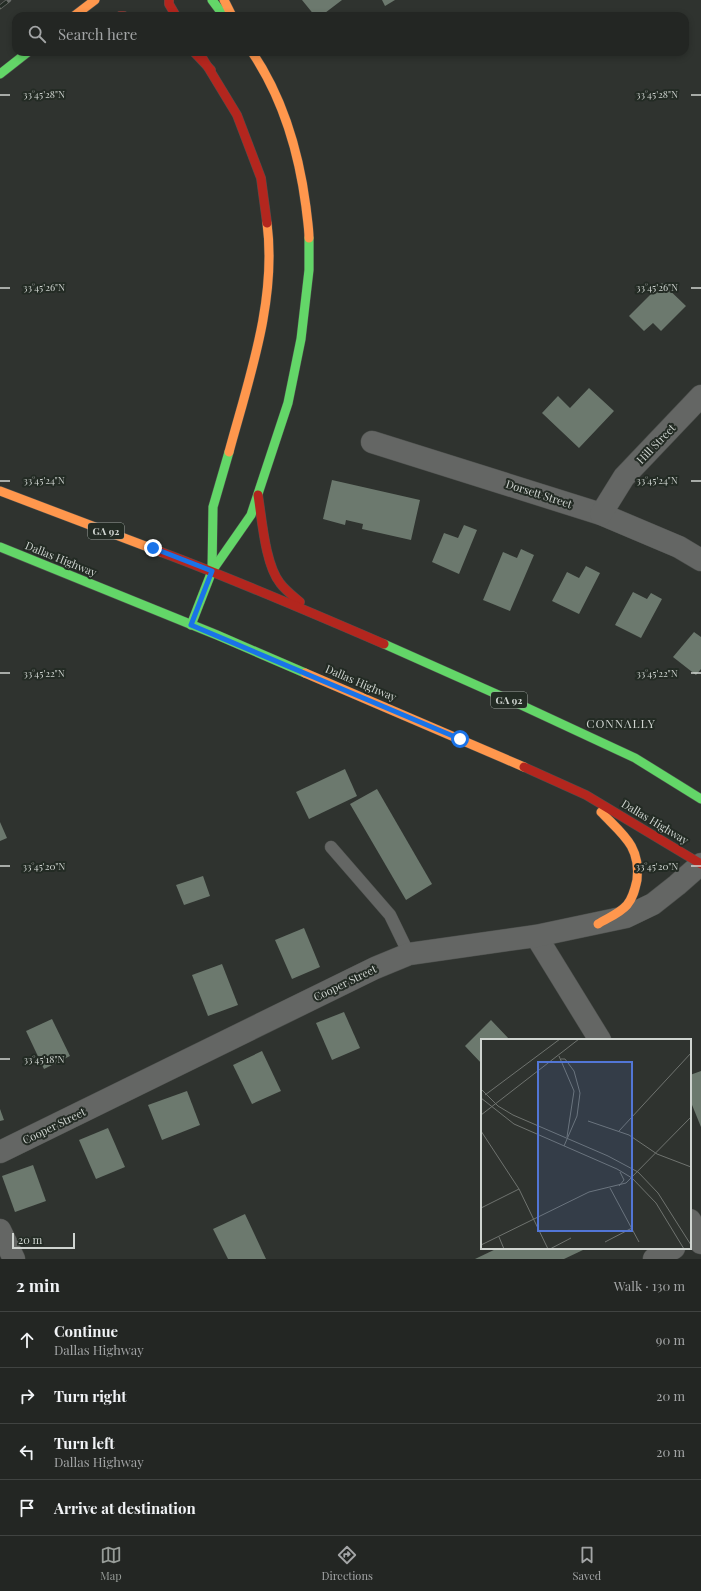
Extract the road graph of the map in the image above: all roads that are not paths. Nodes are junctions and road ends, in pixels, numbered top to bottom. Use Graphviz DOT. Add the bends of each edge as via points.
graph roads {
  1 [pos="95,0"];
  2 [pos="169,0"];
  3 [pos="212,0"];
  4 [pos="224,0"];
  5 [pos="79,12"];
  6 [pos="174,12"];
  7 [pos="221,12"];
  8 [pos="230,12"];
  9 [pos="23,56"];
  10 [pos="198,56"];
  11 [pos="202,56"];
  12 [pos="255,56"];
  13 [pos="211,70"];
  14 [pos="0,74"];
  15 [pos="701,396"];
  16 [pos="372,442"];
  17 [pos="0,491"];
  18 [pos="258,495"];
  19 [pos="601,514"];
  20 [pos="0,547"];
  21 [pos="701,560"];
  22 [pos="212,571"];
  23 [pos="311,612"];
  24 [pos="191,625"];
  25 [pos="586,795"];
  26 [pos="701,799"];
  27 [pos="331,847"];
  28 [pos="701,864"];
  29 [pos="598,924"];
  30 [pos="536,936"];
  31 [pos="409,954"];
  32 [pos="599,1039"];
  33 [pos="0,1152"];
  34 [pos="0,1230"];
  35 [pos="672,1249"];
  36 [pos="14,1259"];
  37 [pos="654,1259"];
  1 -- 5 [label="main road"];
  2 -- 6 [label="main road"];
  3 -- 7 [label="main road"];
  4 -- 8 [label="main road"];
  9 -- 14 [label="main road"];
  10 -- 13 [label="main road"];
  11 -- 13 [label="main road"];
  12 -- 18 [label="main road" via="276,94 294,146 304,193 309,235 309,263 301,339 288,403"];
  13 -- 22 [label="main road" via="237,115 261,178 269,239 267,297 258,342 213,507"];
  15 -- 19 [label="street, Hill Street" via="624,477"];
  16 -- 19 [label="street, Dorsett Street"];
  17 -- 22 [label="main road, GA 92"];
  18 -- 22 [label="main road" via="252,515"];
  18 -- 23 [label="main road" via="266,548 279,582"];
  19 -- 21 [label="street, Dorsett Street" via="679,547"];
  20 -- 24 [label="main road, Dallas Highway"];
  22 -- 23 [label="main road, GA 92"];
  22 -- 24 [label="main road"];
  23 -- 26 [label="main road, GA 92" via="635,758"];
  24 -- 25 [label="main road, Dallas Highway" via="445,732"];
  25 -- 28 [label="main road, Dallas Highway"];
  25 -- 29 [label="main road" via="632,846 637,864 637,881 628,905"];
  27 -- 31 [label="lane" via="390,915"];
  28 -- 29 [label="street, Cooper Street" via="652,904 626,917"];
  29 -- 30 [label="street, Cooper Street"];
  30 -- 31 [label="street, Cooper Street"];
  30 -- 32 [label="street"];
  31 -- 33 [label="street, Cooper Street" via="375,968"];
  34 -- 36 [label="street"];
  35 -- 37 [label="street"];
}
